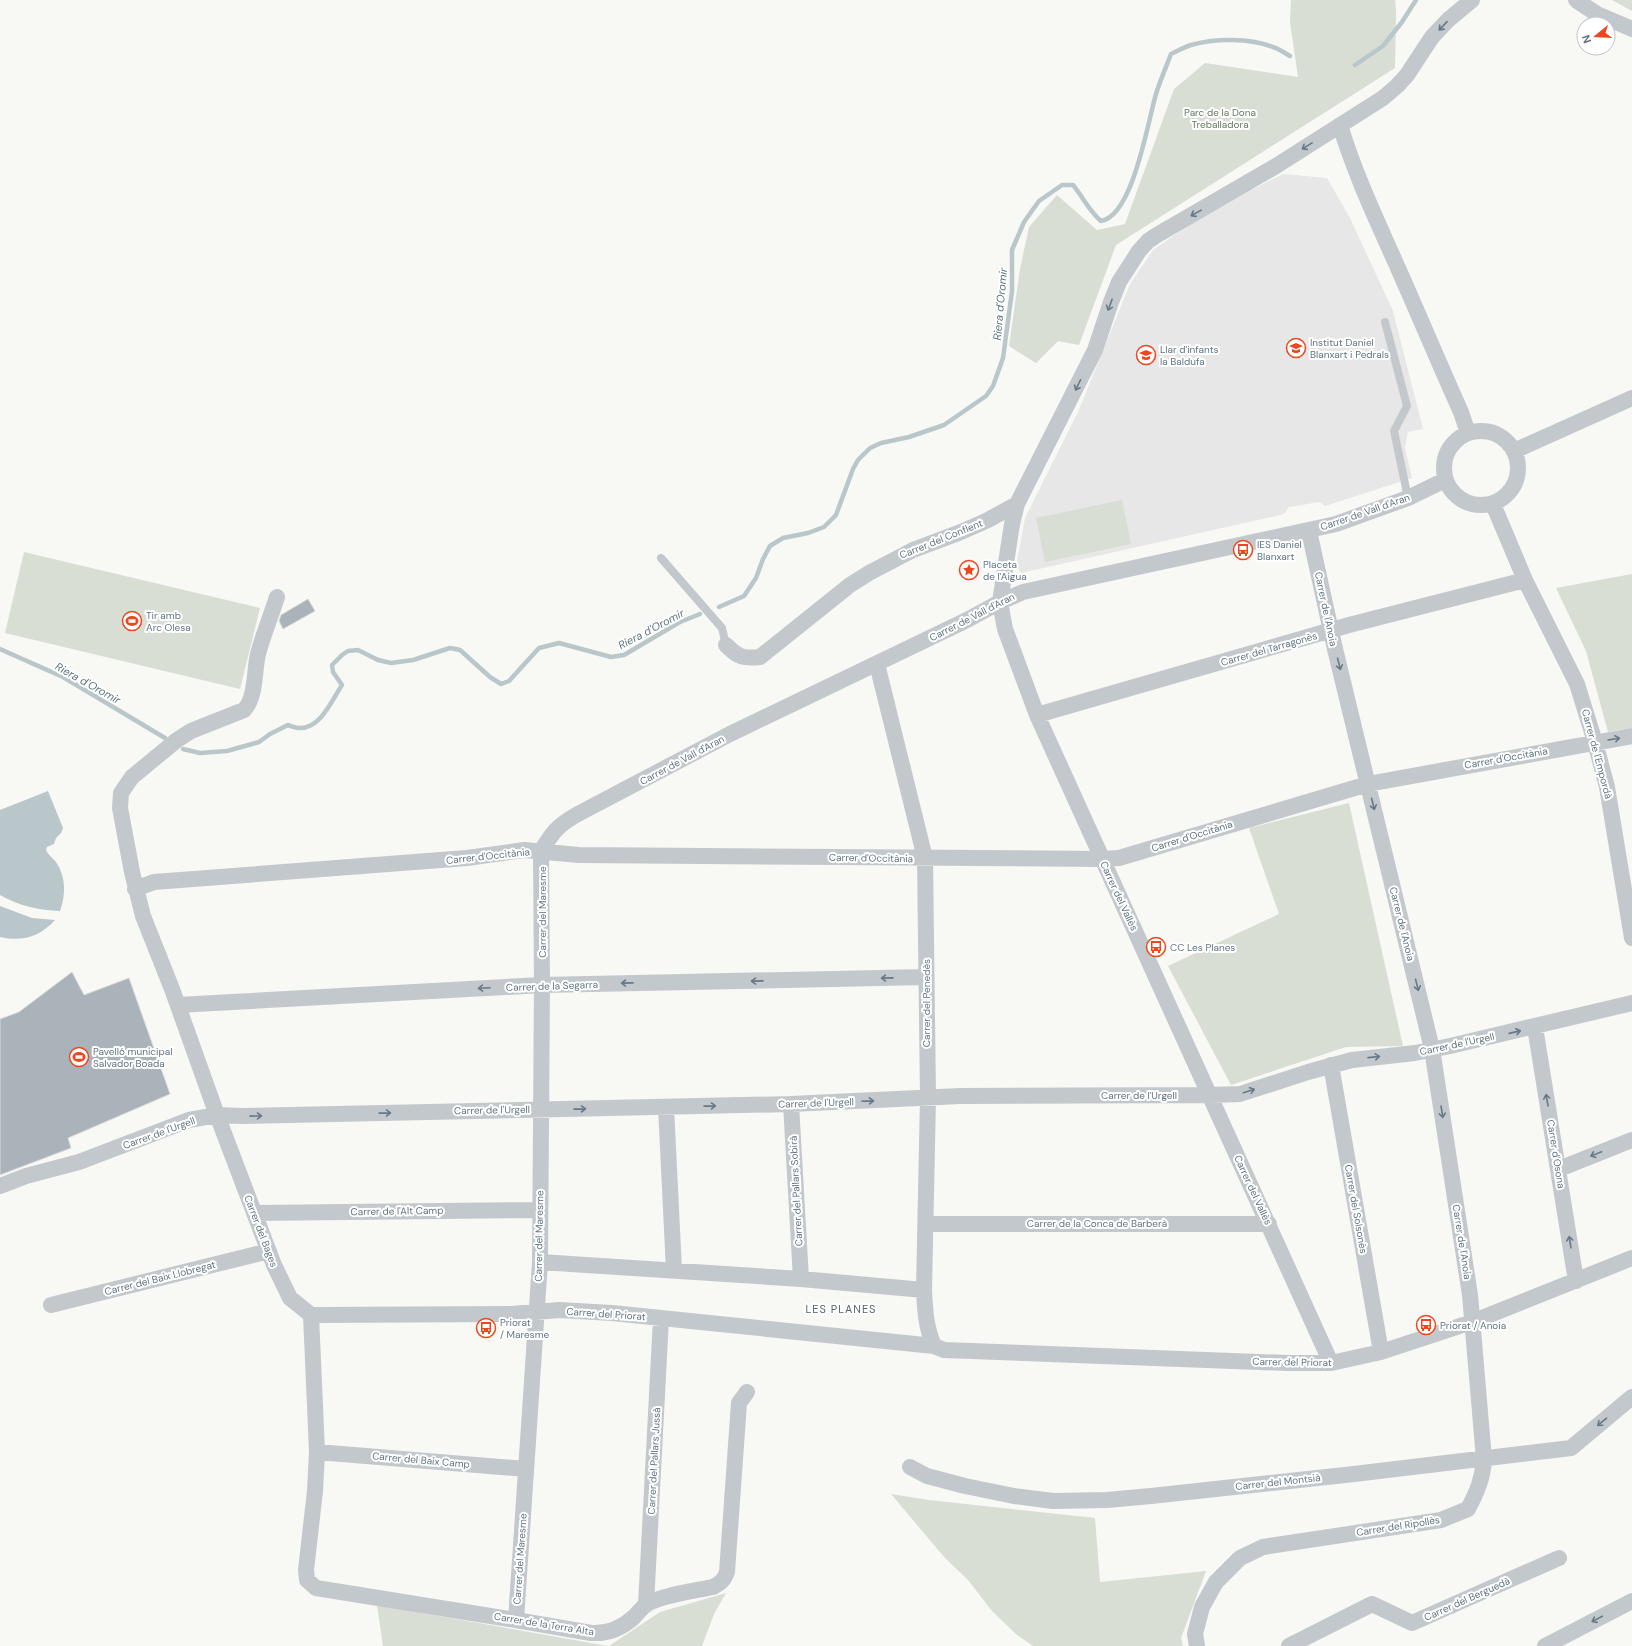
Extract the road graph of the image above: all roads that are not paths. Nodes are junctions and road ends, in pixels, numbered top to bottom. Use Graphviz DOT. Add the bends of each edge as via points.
graph roads {
  1 [pos="1472,0"];
  2 [pos="1576,0"];
  3 [pos="1632,29"];
  4 [pos="1340,125"];
  5 [pos="1385,322"];
  6 [pos="1632,398"];
  7 [pos="1468,433"];
  8 [pos="1514,450"];
  9 [pos="1446,480"];
  10 [pos="1408,498"];
  11 [pos="1017,504"];
  12 [pos="1493,504"];
  13 [pos="1309,531"];
  14 [pos="661,558"];
  15 [pos="1525,580"];
  16 [pos="277,598"];
  17 [pos="1000,602"];
  18 [pos="1332,631"];
  19 [pos="726,645"];
  20 [pos="877,664"];
  21 [pos="1037,715"];
  22 [pos="1632,736"];
  23 [pos="1596,742"];
  24 [pos="1368,784"];
  25 [pos="541,851"];
  26 [pos="925,858"];
  27 [pos="1102,859"];
  28 [pos="136,888"];
  29 [pos="1632,938"];
  30 [pos="926,977"];
  31 [pos="542,985"];
  32 [pos="1632,1003"];
  33 [pos="178,1005"];
  34 [pos="1535,1027"];
  35 [pos="1432,1049"];
  36 [pos="1331,1066"];
  37 [pos="1210,1095"];
  38 [pos="928,1097"];
  39 [pos="791,1104"];
  40 [pos="666,1107"];
  41 [pos="541,1109"];
  42 [pos="216,1115"];
  43 [pos="1632,1140"];
  44 [pos="1559,1170"];
  45 [pos="0,1186"];
  46 [pos="540,1210"];
  47 [pos="254,1213"];
  48 [pos="926,1224"];
  49 [pos="1269,1224"];
  50 [pos="269,1251"];
  51 [pos="1632,1258"];
  52 [pos="540,1262"];
  53 [pos="674,1270"];
  54 [pos="800,1279"];
  55 [pos="1576,1281"];
  56 [pos="924,1290"];
  57 [pos="51,1305"];
  58 [pos="536,1312"];
  59 [pos="311,1315"];
  60 [pos="661,1318"];
  61 [pos="1472,1322"];
  62 [pos="934,1346"];
  63 [pos="1381,1352"];
  64 [pos="1331,1363"];
  65 [pos="747,1392"];
  66 [pos="1632,1397"];
  67 [pos="317,1452"];
  68 [pos="1484,1459"];
  69 [pos="910,1467"];
  70 [pos="526,1469"];
  71 [pos="1560,1558"];
  72 [pos="1632,1600"];
  73 [pos="646,1605"];
  74 [pos="516,1620"];
  75 [pos="1197,1646"];
  76 [pos="1289,1646"];
  77 [pos="1545,1646"];
  1 -- 4 [label="street, one-way" via="1432,37 1397,86"];
  2 -- 3 [label="street" via="1597,14"];
  4 -- 7 [label="street" via="1375,220 1408,290"];
  4 -- 11 [label="street, one-way" via="1148,241 1119,282 1094,350"];
  5 -- 10 [label="lane" via="1407,406 1394,431"];
  6 -- 8 [label="street"];
  7 -- 8 [label="street" via="1491,432 1500,436"];
  7 -- 9 [label="street" via="1458,438 1446,455"];
  8 -- 12 [label="street" via="1518,461 1517,478 1506,497"];
  9 -- 10 [label="street, Carrer de Vall d'Aran"];
  9 -- 12 [label="street" via="1451,492 1466,503 1482,506"];
  10 -- 13 [label="street, Carrer de Vall d'Aran"];
  11 -- 17 [label="street, Carrer del Vallès"];
  11 -- 19 [label="street, Carrer del Conflent" via="981,523 912,550 869,573 850,585 760,657 738,656"];
  12 -- 15 [label="street, Carrer de l'Empordà"];
  13 -- 17 [label="street, Carrer de Vall d'Aran" via="1023,592"];
  13 -- 18 [label="street, Carrer de l'Anoia"];
  14 -- 19 [label="lane" via="722,628"];
  15 -- 18 [label="street, Carrer del Tarragonès"];
  15 -- 23 [label="street, Carrer de l'Empordà" via="1577,684"];
  16 -- 28 [label="street, Carrer del Bages" via="259,653 249,705 237,713 183,735 132,777 122,793 121,816"];
  17 -- 20 [label="street, Carrer de Vall d'Aran"];
  17 -- 21 [label="street, Carrer del Vallès" via="1005,629"];
  18 -- 21 [label="street, Carrer del Tarragonès"];
  18 -- 24 [label="street, Carrer de l'Anoia, one-way"];
  20 -- 25 [label="street, Carrer de Vall d'Aran" via="730,734 576,815 553,832"];
  20 -- 26 [label="street, Carrer del Penedès"];
  21 -- 27 [label="street, Carrer del Vallès"];
  23 -- 22 [label="street, Carrer d'Occitània, one-way"];
  23 -- 24 [label="street, Carrer d'Occitània"];
  23 -- 29 [label="street, Carrer de l'Empordà" via="1607,787"];
  24 -- 27 [label="street, Carrer d'Occitània" via="1125,856"];
  24 -- 35 [label="street, Carrer de l'Anoia, one-way"];
  25 -- 26 [label="street, Carrer d'Occitània" via="579,855"];
  25 -- 28 [label="street, Carrer d'Occitània" via="524,850 467,858 154,882"];
  25 -- 31 [label="street, Carrer del Maresme"];
  26 -- 27 [label="street, Carrer d'Occitània"];
  26 -- 30 [label="street, Carrer del Penedès"];
  27 -- 37 [label="street, Carrer del Vallès"];
  28 -- 33 [label="street, Carrer del Bages" via="143,916"];
  30 -- 31 [label="street, Carrer de la Segarra, one-way"];
  30 -- 38 [label="street, Carrer del Penedès"];
  31 -- 33 [label="street, Carrer de la Segarra, one-way"];
  31 -- 41 [label="street, Carrer del Maresme"];
  32 -- 34 [label="street, Carrer de l'Urgell"];
  33 -- 42 [label="street, Carrer del Bages"];
  35 -- 34 [label="street, Carrer de l'Urgell, one-way"];
  44 -- 34 [label="street, Carrer d'Osona, one-way"];
  36 -- 35 [label="street, Carrer de l'Urgell, one-way" via="1352,1060"];
  35 -- 61 [label="street, Carrer de l'Anoia, one-way"];
  37 -- 36 [label="street, Carrer de l'Urgell, one-way" via="1240,1094"];
  36 -- 63 [label="street, Carrer del Solsonès"];
  37 -- 38 [label="street, Carrer de l'Urgell"];
  37 -- 49 [label="street, Carrer del Vallès"];
  39 -- 38 [label="street, Carrer de l'Urgell, one-way"];
  38 -- 48 [label="street, Carrer del Penedès"];
  40 -- 39 [label="street, Carrer de l'Urgell, one-way"];
  39 -- 54 [label="street, Carrer del Pallars Sobirà"];
  41 -- 40 [label="street, Carrer de l'Urgell, one-way"];
  40 -- 53 [label="street"];
  42 -- 41 [label="street, Carrer de l'Urgell, one-way"];
  41 -- 46 [label="street, Carrer del Maresme"];
  42 -- 45 [label="street, Carrer de l'Urgell" via="189,1120 79,1162 26,1176"];
  42 -- 47 [label="street, Carrer del Bages"];
  43 -- 44 [label="street, one-way"];
  55 -- 44 [label="street, Carrer d'Osona, one-way"];
  46 -- 47 [label="street, Carrer de l'Alt Camp"];
  46 -- 52 [label="street, Carrer del Maresme"];
  47 -- 50 [label="street, Carrer del Bages"];
  48 -- 49 [label="street, Carrer de la Conca de Barberà"];
  48 -- 56 [label="street, Carrer del Penedès"];
  49 -- 64 [label="street, Carrer del Vallès"];
  50 -- 57 [label="street, Carrer del Baix Llobregat"];
  50 -- 59 [label="street, Carrer del Bages" via="290,1298"];
  51 -- 55 [label="street, Carrer del Priorat"];
  52 -- 53 [label="street"];
  52 -- 58 [label="street, Carrer del Maresme"];
  53 -- 54 [label="street"];
  54 -- 56 [label="street"];
  55 -- 61 [label="street, Carrer del Priorat"];
  56 -- 62 [label="street, Carrer del Penedès" via="926,1318"];
  58 -- 59 [label="street, Carrer del Priorat"];
  58 -- 60 [label="street, Carrer del Priorat" via="558,1310"];
  58 -- 70 [label="street, Carrer del Maresme"];
  59 -- 67 [label="street"];
  60 -- 62 [label="street, Carrer del Priorat"];
  60 -- 73 [label="street, Carrer del Pallars Jussà"];
  61 -- 63 [label="street, Carrer del Priorat"];
  61 -- 68 [label="street, Carrer del Ripollès"];
  62 -- 64 [label="street, Carrer del Priorat" via="944,1350"];
  63 -- 64 [label="street, Carrer del Priorat"];
  65 -- 73 [label="street, Carrer de la Terra Alta" via="739,1403 727,1572 724,1579 720,1584"];
  66 -- 68 [label="street, Carrer del Montsià, one-way" via="1571,1448"];
  67 -- 70 [label="street, Carrer del Baix Camp"];
  67 -- 74 [label="street, Carrer de la Terra Alta" via="306,1570 307,1580 316,1588"];
  68 -- 69 [label="street, Carrer del Montsià" via="1151,1496 1077,1501 1053,1501 1000,1493 927,1476"];
  68 -- 75 [label="street, Carrer del Ripollès" via="1480,1484 1468,1509 1448,1518 1263,1547 1240,1558 1216,1582 1202,1607 1195,1634"];
  70 -- 74 [label="street, Carrer del Maresme"];
  71 -- 76 [label="street, Carrer del Berguedà" via="1412,1623 1372,1604"];
  72 -- 77 [label="street, one-way"];
  73 -- 74 [label="street, Carrer de la Terra Alta" via="622,1626 602,1634"];
}
